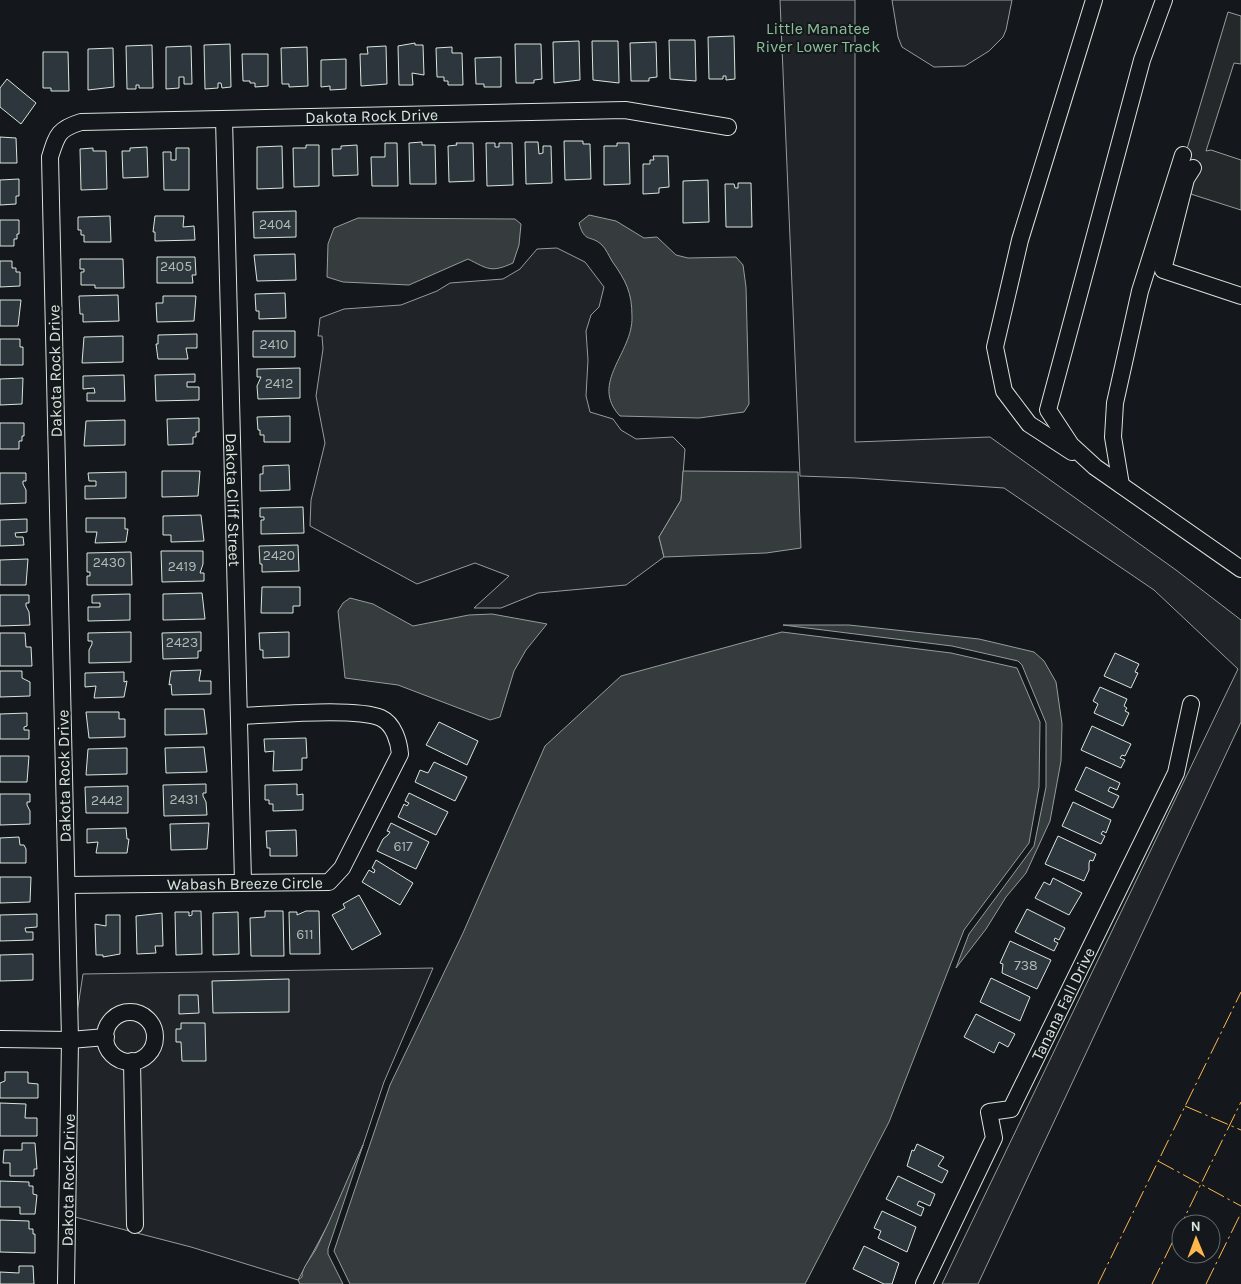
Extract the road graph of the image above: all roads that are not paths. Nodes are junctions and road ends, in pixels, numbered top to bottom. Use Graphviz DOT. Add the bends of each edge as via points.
graph roads {
  1 [pos="1094,0"];
  2 [pos="1164,0"];
  3 [pos="224,119"];
  4 [pos="728,127"];
  5 [pos="1241,296"];
  6 [pos="1095,468"];
  7 [pos="1121,485"];
  8 [pos="1241,569"];
  9 [pos="1190,704"];
  10 [pos="239,716"];
  11 [pos="243,882"];
  12 [pos="67,885"];
  13 [pos="106,1038"];
  14 [pos="0,1039"];
  15 [pos="70,1040"];
  16 [pos="132,1062"];
  17 [pos="134,1225"];
  18 [pos="66,1284"];
  19 [pos="924,1284"];
  1 -- 6 [label="street" via="1020,240 995,347 1004,391 1030,424"];
  2 -- 6 [label="street" via="1142,60 1048,410 1071,445"];
  3 -- 4 [label="street, Dakota Rock Drive" via="625,110"];
  3 -- 10 [label="street, Dakota Cliff Street"];
  3 -- 12 [label="street, Dakota Rock Drive" via="81,122 65,126 56,138 50,157"];
  5 -- 7 [label="street" via="1162,270 1188,162 1140,291 1115,403 1113,437"];
  6 -- 7 [label="street"];
  7 -- 8 [label="street"];
  9 -- 19 [label="street, Tanana Fall Drive" via="1176,773 1011,1109 989,1112 994,1138"];
  10 -- 11 [label="street, Dakota Cliff Street"];
  10 -- 11 [label="street, Wabash Breeze Circle" via="364,713 384,719 398,738 400,754 342,868 329,882"];
  11 -- 12 [label="street, Wabash Breeze Circle"];
  12 -- 15 [label="street, Dakota Rock Drive"];
  13 -- 15 [label="street"];
  13 -- 16 [label="street" via="113,1055"];
  13 -- 16 [label="street" via="108,1026 119,1015 135,1012 149,1020 156,1036 155,1044 145,1058"];
  14 -- 15 [label="street"];
  15 -- 18 [label="street, Dakota Rock Drive"];
  16 -- 17 [label="street"];
}
